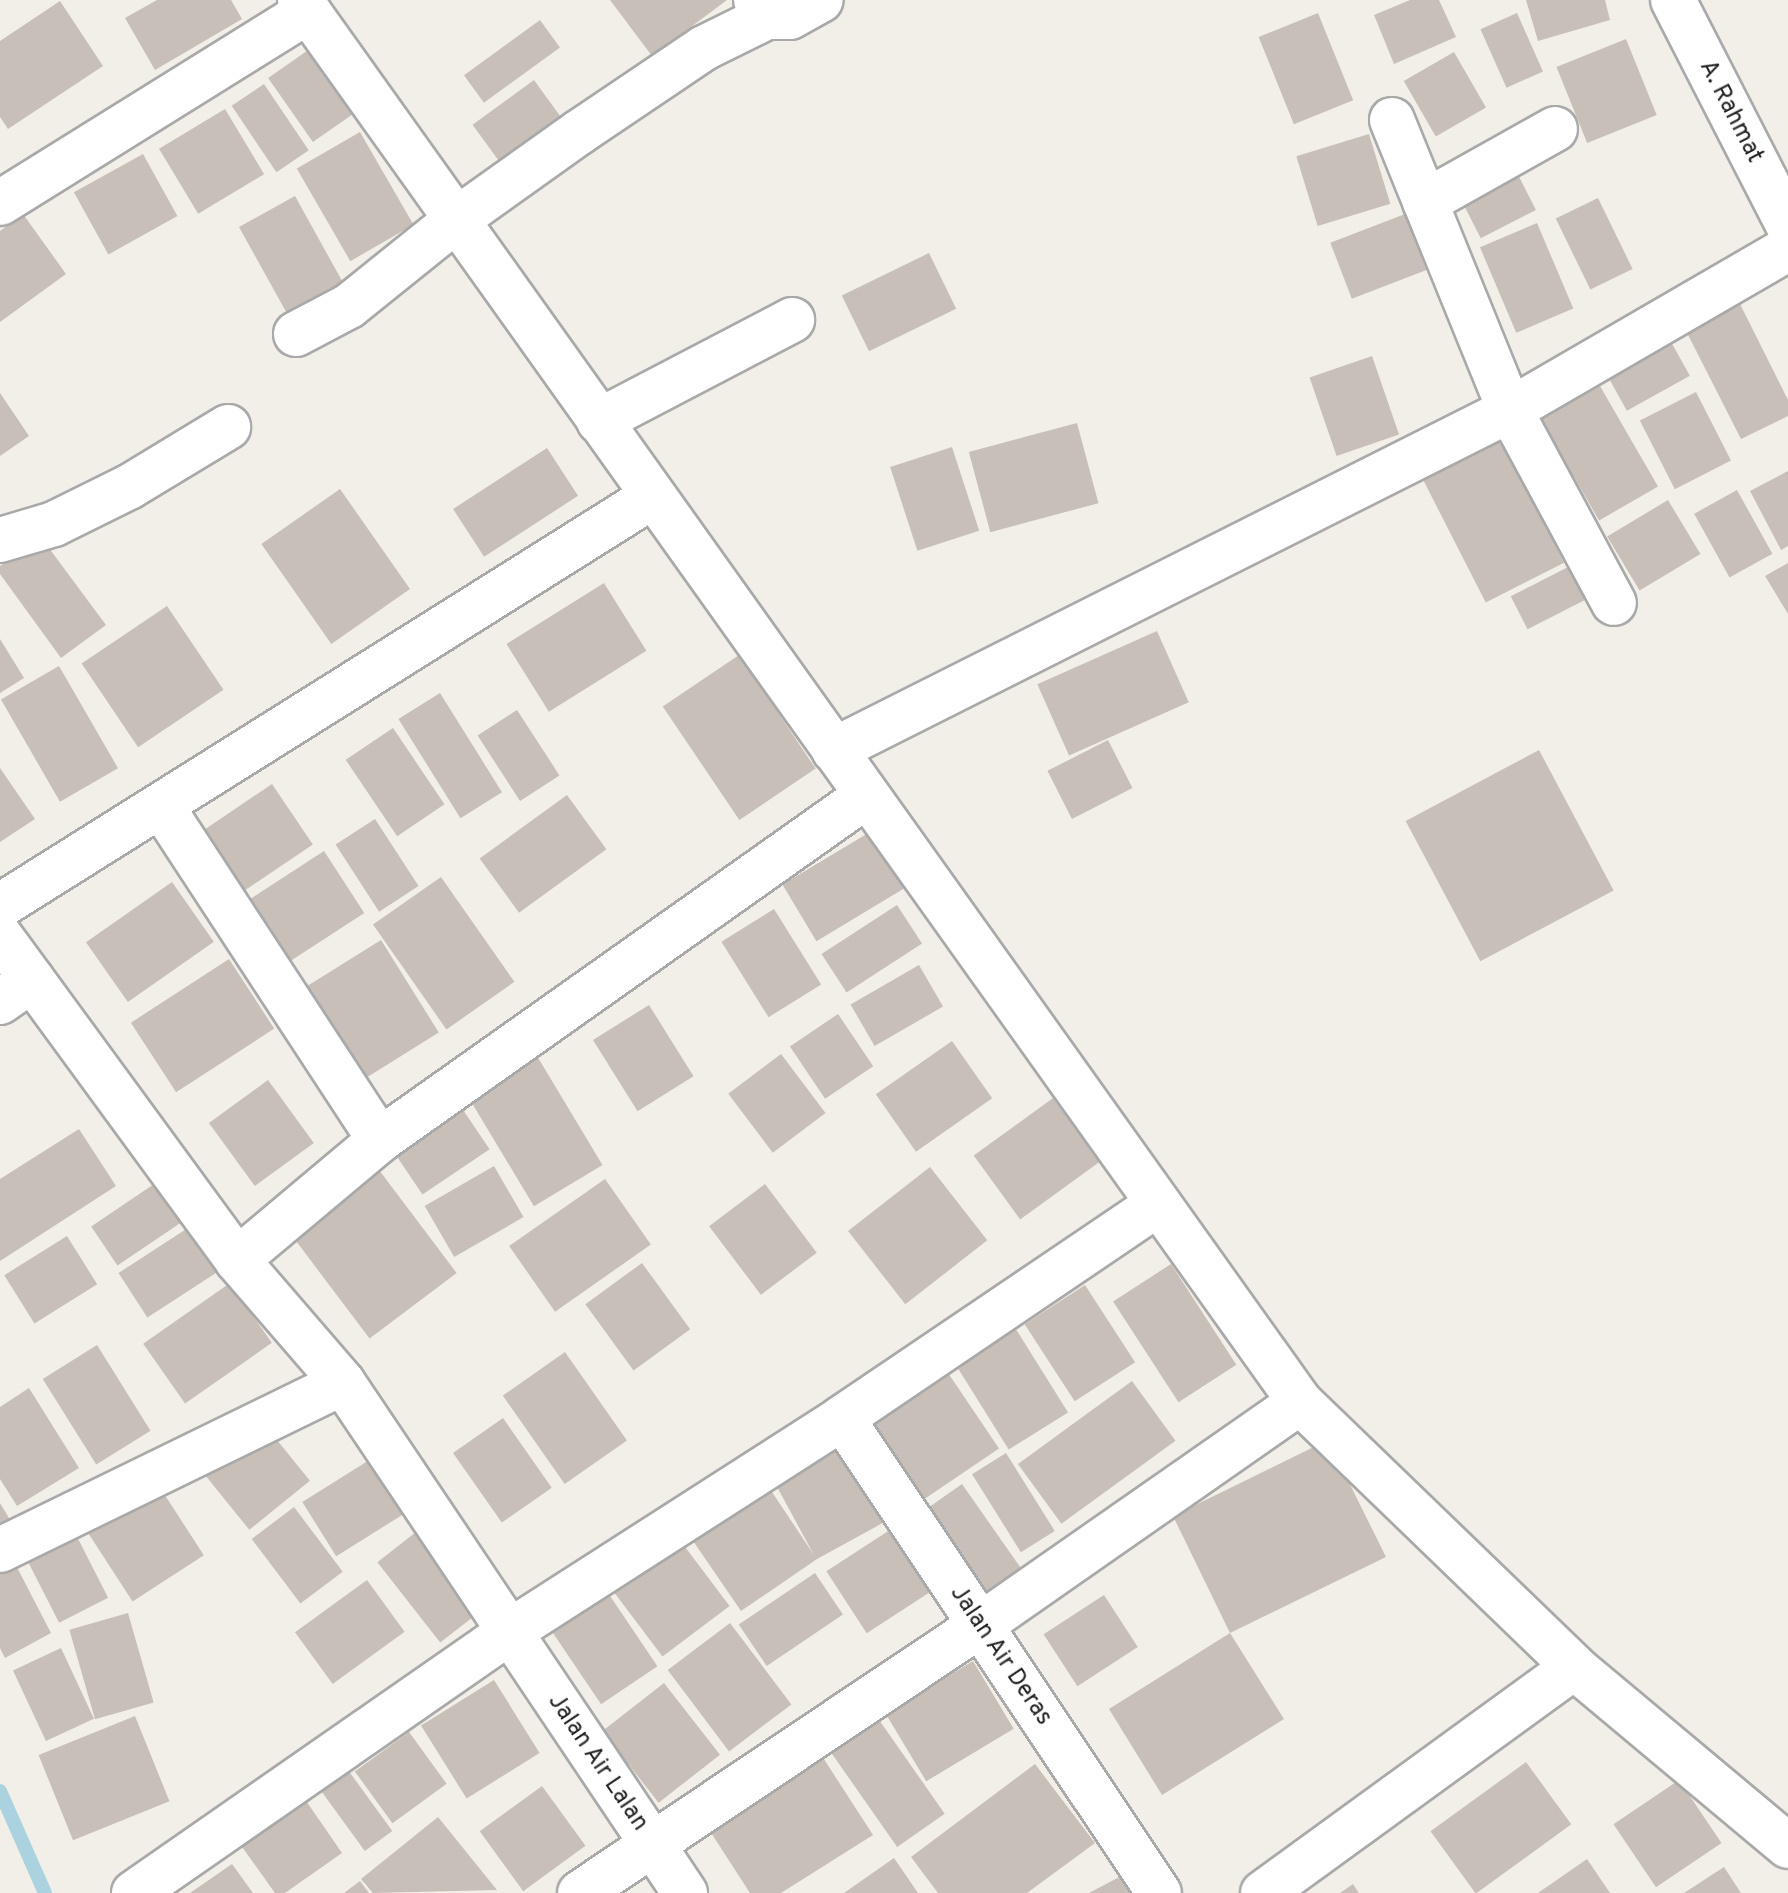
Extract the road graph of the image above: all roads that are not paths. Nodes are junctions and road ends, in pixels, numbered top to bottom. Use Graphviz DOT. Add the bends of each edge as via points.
graph roads {
  1 [pos="821,0"];
  2 [pos="1673,0"];
  3 [pos="304,5"];
  4 [pos="761,8"];
  5 [pos="1392,120"];
  6 [pos="1555,129"];
  7 [pos="1425,202"];
  8 [pos="0,203"];
  9 [pos="456,220"];
  10 [pos="1788,225"];
  11 [pos="1788,249"];
  12 [pos="792,320"];
  13 [pos="296,334"];
  14 [pos="1510,410"];
  15 [pos="599,421"];
  16 [pos="228,427"];
  17 [pos="653,496"];
  18 [pos="0,540"];
  19 [pos="1614,603"];
  20 [pos="834,750"];
  21 [pos="866,796"];
  22 [pos="162,807"];
  23 [pos="0,906"];
  24 [pos="0,936"];
  25 [pos="16,991"];
  26 [pos="380,1140"];
  27 [pos="1157,1205"];
  28 [pos="237,1260"];
  29 [pos="343,1383"];
  30 [pos="1300,1402"];
  31 [pos="842,1418"];
  32 [pos="0,1550"];
  33 [pos="979,1626"];
  34 [pos="509,1632"];
  35 [pos="1574,1667"];
  36 [pos="652,1845"];
  37 [pos="1788,1846"];
  38 [pos="134,1893"];
  39 [pos="580,1893"];
  40 [pos="685,1893"];
  41 [pos="1159,1893"];
  42 [pos="1263,1893"];
  1 -- 4 [label="street" via="790,17"];
  2 -- 10 [label="street, A. Rahmat"];
  3 -- 8 [label="street"];
  3 -- 9 [label="street"];
  4 -- 9 [label="street"];
  5 -- 7 [label="street"];
  6 -- 7 [label="street"];
  7 -- 14 [label="street"];
  9 -- 13 [label="street" via="349,306"];
  9 -- 15 [label="street"];
  11 -- 14 [label="street"];
  12 -- 15 [label="street"];
  14 -- 19 [label="street"];
  14 -- 20 [label="street"];
  15 -- 17 [label="street"];
  16 -- 18 [label="street" via="54,524"];
  17 -- 20 [label="street"];
  17 -- 22 [label="street"];
  20 -- 21 [label="street"];
  21 -- 26 [label="street"];
  21 -- 27 [label="street"];
  22 -- 23 [label="street"];
  22 -- 26 [label="street"];
  24 -- 25 [label="street, Jalan Air Lalan"];
  25 -- 28 [label="street, Jalan Air Lalan"];
  26 -- 28 [label="street"];
  27 -- 30 [label="street"];
  27 -- 31 [label="street"];
  28 -- 29 [label="street, Jalan Air Lalan"];
  29 -- 32 [label="street"];
  29 -- 34 [label="street, Jalan Air Lalan"];
  30 -- 33 [label="street"];
  30 -- 35 [label="street"];
  31 -- 33 [label="street, Jalan Air Deras"];
  31 -- 34 [label="street"];
  33 -- 36 [label="street"];
  33 -- 41 [label="street, Jalan Air Deras"];
  34 -- 36 [label="street, Jalan Air Lalan"];
  34 -- 38 [label="street"];
  35 -- 37 [label="street"];
  35 -- 42 [label="street"];
  36 -- 39 [label="street"];
  36 -- 40 [label="street, Jalan Air Lalan"];
}
